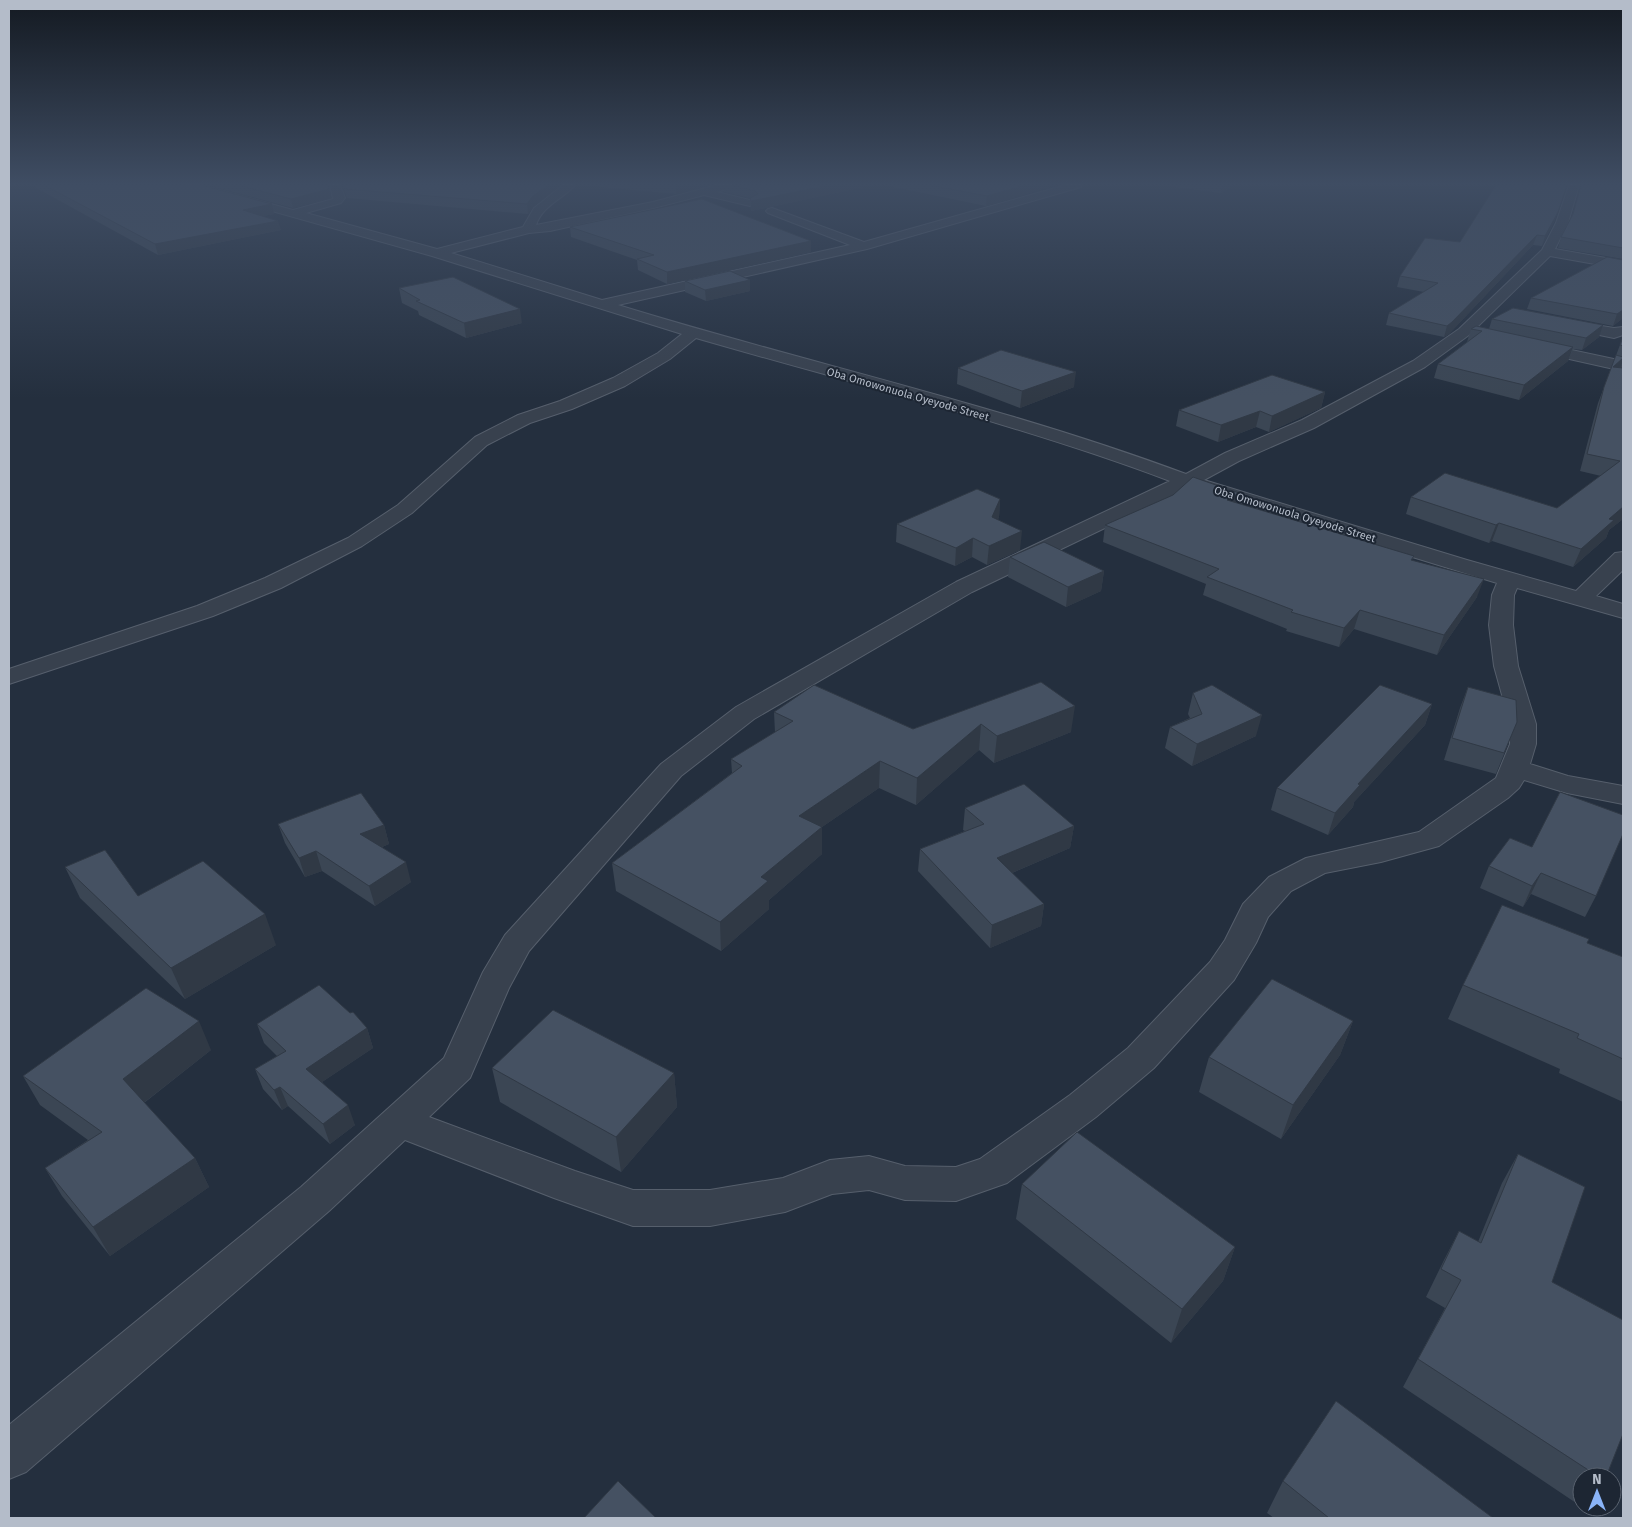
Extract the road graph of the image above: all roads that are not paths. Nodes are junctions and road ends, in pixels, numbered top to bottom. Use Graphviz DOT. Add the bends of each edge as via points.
graph roads {
  1 [pos="448,256"];
  2 [pos="817,256"];
  3 [pos="1543,256"];
  4 [pos="1572,256"];
  5 [pos="1623,265"];
  6 [pos="602,304"];
  7 [pos="1490,309"];
  8 [pos="1509,313"];
  9 [pos="1547,320"];
  10 [pos="1623,331"];
  11 [pos="1464,332"];
  12 [pos="693,333"];
  13 [pos="1482,336"];
  14 [pos="1519,344"];
  15 [pos="1623,366"];
  16 [pos="1187,481"];
  17 [pos="1623,558"];
  18 [pos="1510,579"];
  19 [pos="1580,599"];
  20 [pos="1623,612"];
  21 [pos="9,677"];
  22 [pos="1513,767"];
  23 [pos="1623,795"];
  24 [pos="399,1122"];
  25 [pos="9,1455"];
  1 -- 6 [label="street, Oba Omowonuola Oyeyode Street"];
  2 -- 6 [label="street"];
  3 -- 7 [label="street"];
  4 -- 5 [label="street"];
  6 -- 12 [label="street, Oba Omowonuola Oyeyode Street"];
  7 -- 8 [label="street"];
  7 -- 11 [label="street"];
  9 -- 10 [label="street" via="1614,333"];
  11 -- 13 [label="street"];
  11 -- 16 [label="street" via="1419,364 1308,424 1232,457"];
  12 -- 16 [label="street, Oba Omowonuola Oyeyode Street" via="1107,451"];
  12 -- 21 [label="street" via="664,356 619,382 487,437 405,509 355,542 273,583 206,611"];
  14 -- 15 [label="street"];
  16 -- 18 [label="street, Oba Omowonuola Oyeyode Street"];
  16 -- 24 [label="street" via="964,587 745,713 678,764 517,943 505,960 457,1068"];
  17 -- 19 [label="street"];
  18 -- 19 [label="street, Oba Omowonuola Oyeyode Street"];
  18 -- 22 [label="street" via="1503,595 1501,625 1506,666 1523,724 1523,744"];
  19 -- 20 [label="street, Oba Omowonuola Oyeyode Street"];
  22 -- 23 [label="street" via="1574,787"];
  22 -- 24 [label="street" via="1509,782 1498,792 1429,838 1382,852 1317,865 1280,884 1254,912 1222,971 1141,1058 1083,1106 993,1171 956,1184 905,1182 869,1173 830,1177 785,1195 710,1208 633,1208"];
  24 -- 25 [label="street" via="315,1199"];
}
